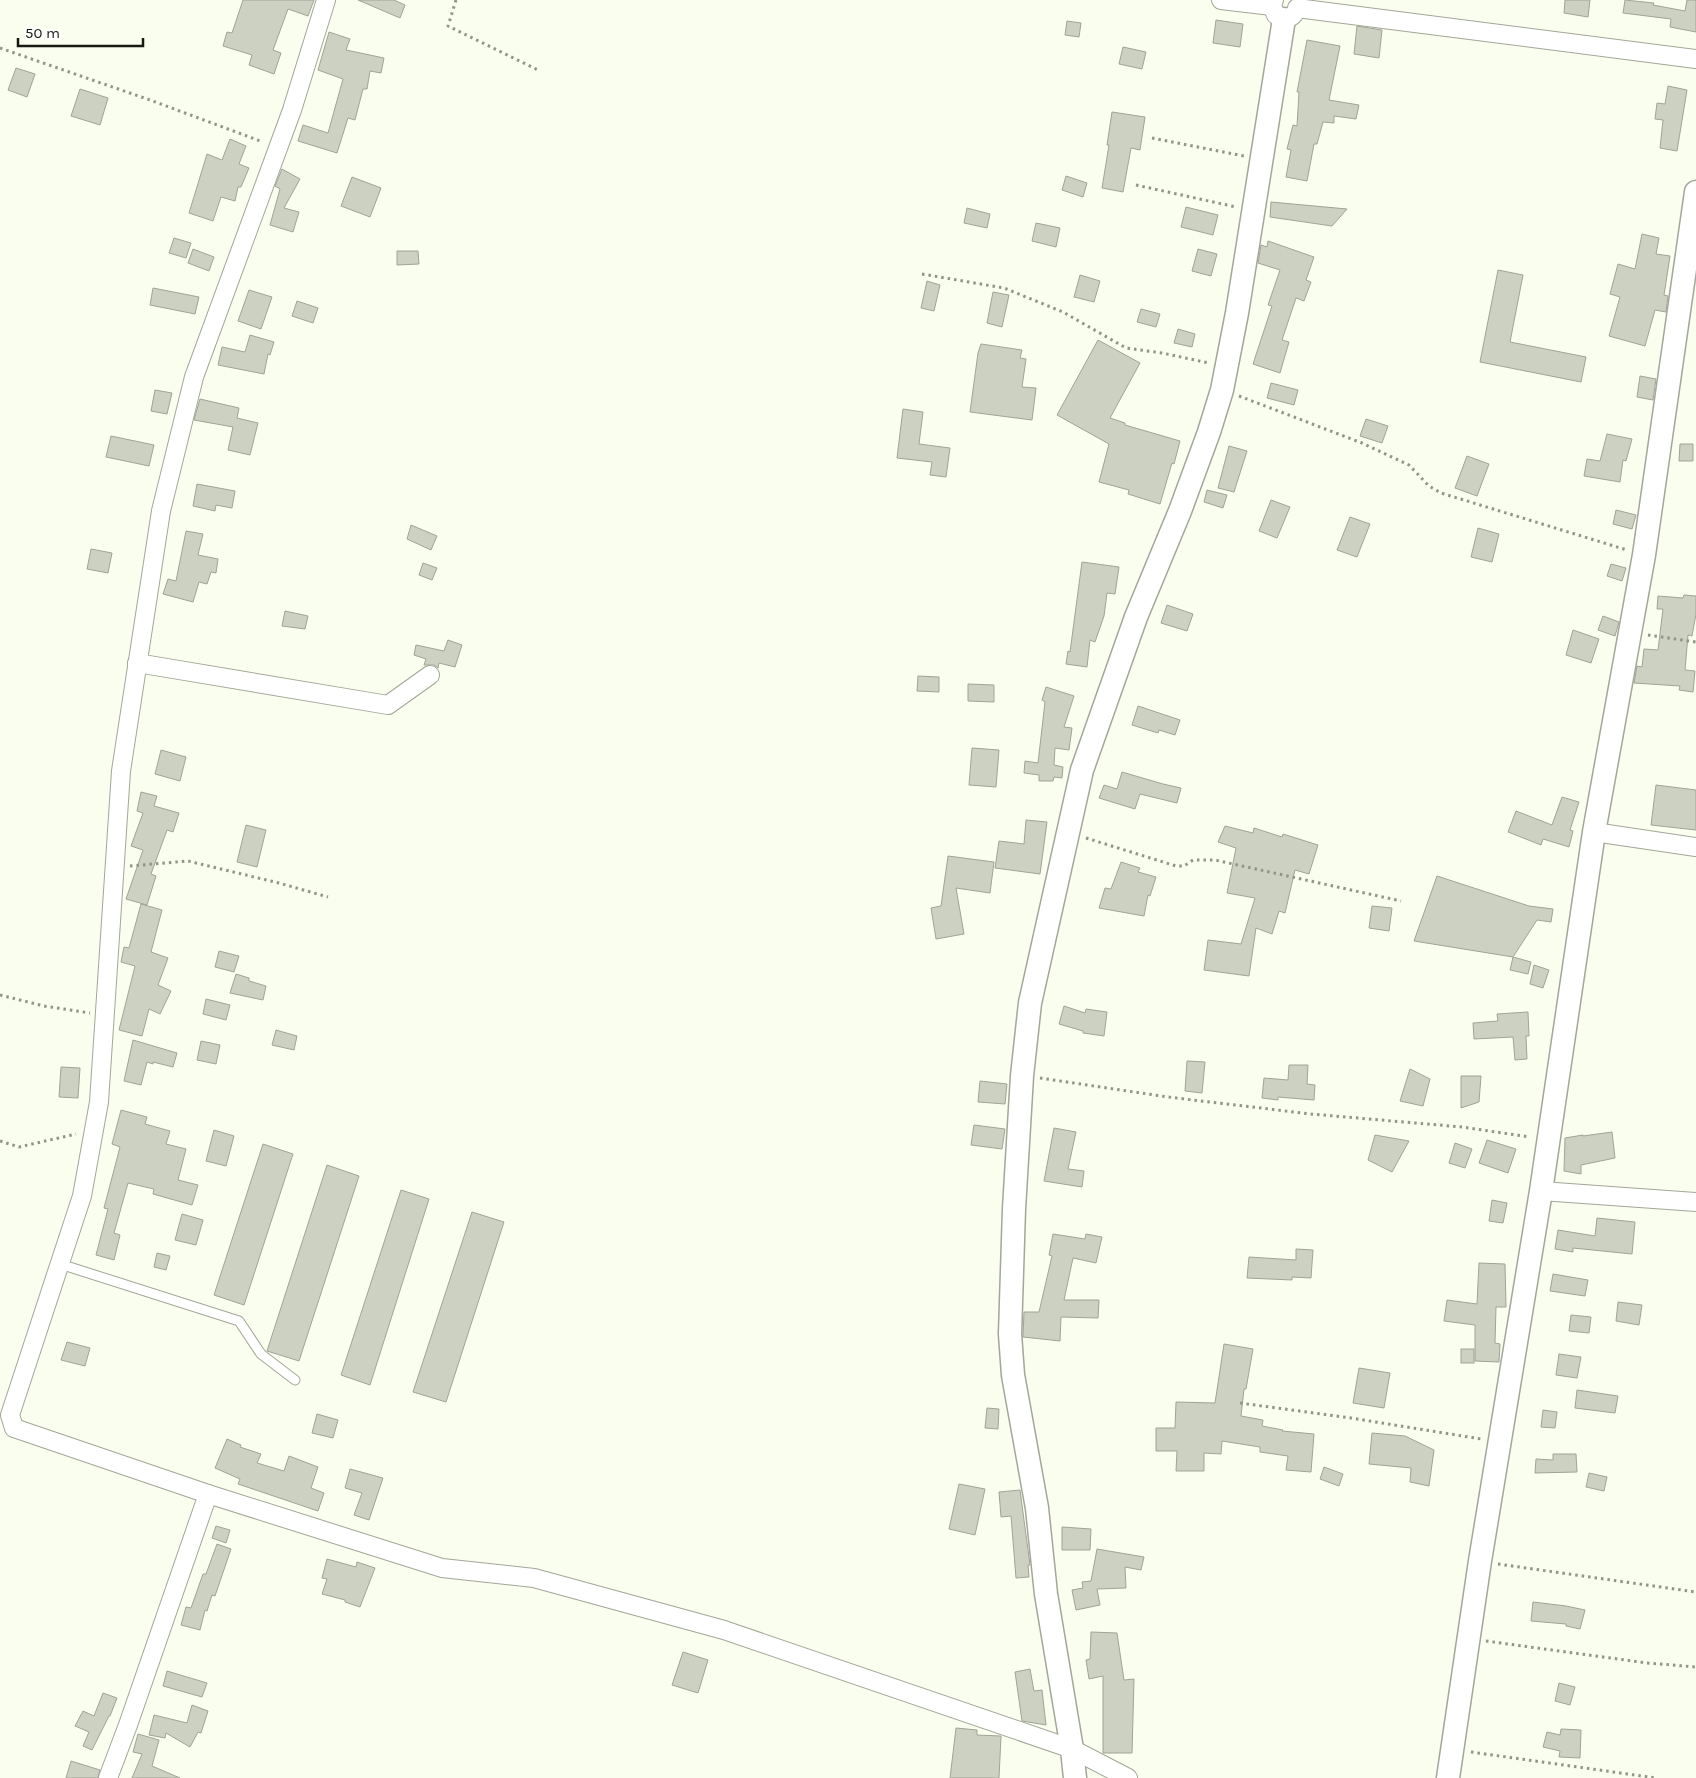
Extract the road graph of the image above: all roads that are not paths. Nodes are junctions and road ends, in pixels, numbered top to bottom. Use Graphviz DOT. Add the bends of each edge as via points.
graph roads {
  1 [pos="326,0"];
  2 [pos="1221,0"];
  3 [pos="1285,6"];
  4 [pos="1696,59"];
  5 [pos="1696,192"];
  6 [pos="137,662"];
  7 [pos="430,675"];
  8 [pos="1594,832"];
  9 [pos="1696,847"];
  10 [pos="1541,1191"];
  11 [pos="1696,1202"];
  12 [pos="60,1264"];
  13 [pos="295,1380"];
  14 [pos="208,1494"];
  15 [pos="1072,1749"];
  16 [pos="108,1778"];
  17 [pos="1075,1778"];
  18 [pos="1128,1778"];
  19 [pos="1448,1778"];
  1 -- 6 [label="street" via="292,110 194,378 160,511"];
  2 -- 3 [label="street"];
  3 -- 4 [label="street"];
  3 -- 15 [label="street" via="1222,390 1180,511 1136,616 1082,770 1030,1003 1022,1076 1010,1334 1013,1375 1037,1508 1046,1594"];
  5 -- 8 [label="street" via="1644,555"];
  6 -- 7 [label="street" via="388,705"];
  6 -- 12 [label="street" via="121,771 98,1102 82,1196"];
  8 -- 9 [label="street"];
  8 -- 10 [label="street"];
  10 -- 11 [label="street"];
  10 -- 19 [label="street"];
  12 -- 13 [label="lane" via="239,1321 261,1354"];
  12 -- 14 [label="street" via="10,1415 14,1428"];
  14 -- 15 [label="street" via="442,1568 534,1578 724,1630"];
  14 -- 16 [label="street"];
  15 -- 17 [label="street"];
  15 -- 18 [label="street"];
}
